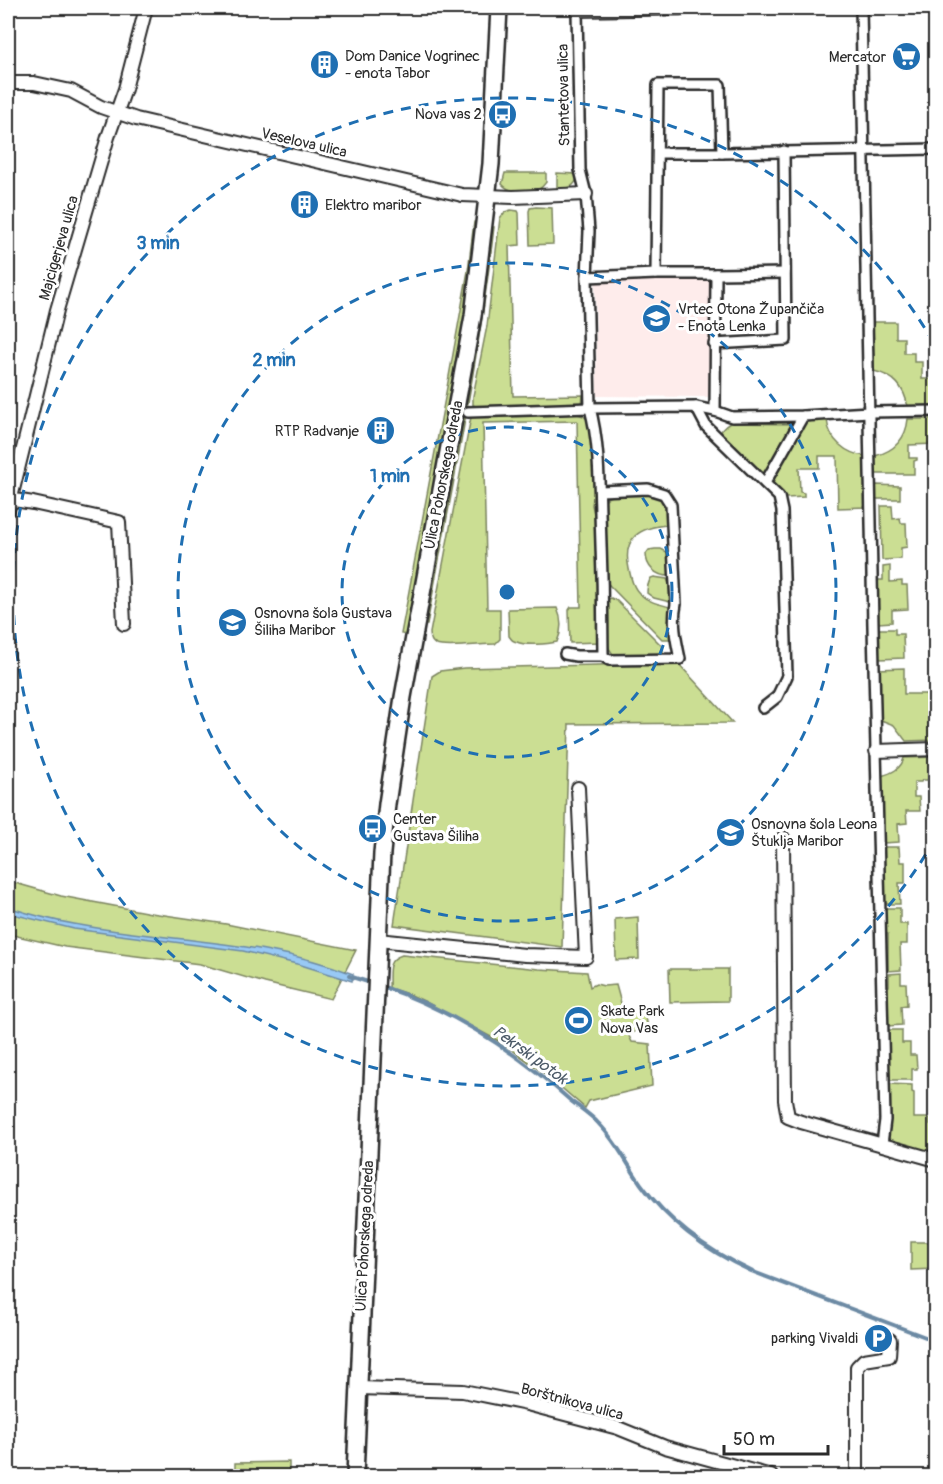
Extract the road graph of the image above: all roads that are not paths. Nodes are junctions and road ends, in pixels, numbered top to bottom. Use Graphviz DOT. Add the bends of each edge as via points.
graph roads {
  1 [pos="146,8"];
  2 [pos="499,8"];
  3 [pos="692,8"];
  4 [pos="861,8"];
  5 [pos="578,10"];
  6 [pos="8,83"];
  7 [pos="115,112"];
  8 [pos="936,149"];
  9 [pos="863,150"];
  10 [pos="784,151"];
  11 [pos="658,153"];
  12 [pos="722,153"];
  13 [pos="586,194"];
  14 [pos="488,196"];
  15 [pos="785,273"];
  16 [pos="656,274"];
  17 [pos="716,274"];
  18 [pos="587,277"];
  19 [pos="714,344"];
  20 [pos="696,407"];
  21 [pos="590,408"];
  22 [pos="715,411"];
  23 [pos="936,411"];
  24 [pos="468,412"];
  25 [pos="869,412"];
  26 [pos="803,416"];
  27 [pos="765,483"];
  28 [pos="600,491"];
  29 [pos="8,503"];
  30 [pos="124,624"];
  31 [pos="565,654"];
  32 [pos="603,656"];
  33 [pos="764,708"];
  34 [pos="936,749"];
  35 [pos="876,751"];
  36 [pos="578,788"];
  37 [pos="783,838"];
  38 [pos="378,940"];
  39 [pos="882,1144"];
  40 [pos="936,1160"];
  41 [pos="890,1340"];
  42 [pos="358,1388"];
  43 [pos="355,1476"];
  44 [pos="771,1476"];
  45 [pos="857,1476"];
  1 -- 7 [label="street, Majcigerjeva ulica" via="125,89"];
  2 -- 14 [label="street, Ulica Pohorskega odreda"];
  3 -- 5 [label="street, Stantetova ulica"];
  4 -- 9 [label="street"];
  5 -- 13 [label="street, Stantetova ulica" via="580,170"];
  6 -- 7 [label="street, Veselova ulica" via="34,83 70,91"];
  7 -- 14 [label="street, Veselova ulica" via="406,183 462,195"];
  7 -- 29 [label="street, Majcigerjeva ulica" via="57,310"];
  8 -- 9 [label="street"];
  9 -- 10 [label="street"];
  9 -- 25 [label="street"];
  10 -- 12 [label="street"];
  10 -- 15 [label="street"];
  11 -- 12 [label="street"];
  11 -- 12 [label="street" via="658,85 720,85"];
  11 -- 16 [label="street"];
  13 -- 14 [label="street"];
  13 -- 18 [label="street, Stantetova ulica"];
  14 -- 38 [label="street, Ulica Pohorskega odreda" via="473,316 399,721 382,853"];
  15 -- 17 [label="street"];
  15 -- 19 [label="street" via="786,340"];
  16 -- 17 [label="street"];
  16 -- 18 [label="street"];
  17 -- 19 [label="street"];
  18 -- 21 [label="street, Stantetova ulica"];
  19 -- 22 [label="street"];
  20 -- 21 [label="street"];
  20 -- 22 [label="street"];
  20 -- 27 [label="street" via="705,426"];
  21 -- 24 [label="street"];
  21 -- 28 [label="street, Stantetova ulica" via="596,427"];
  22 -- 26 [label="street" via="732,417"];
  23 -- 25 [label="street"];
  25 -- 26 [label="street"];
  25 -- 35 [label="street"];
  26 -- 27 [label="street"];
  27 -- 33 [label="street" via="778,497 782,511 787,676 777,697"];
  28 -- 32 [label="street, Stantetova ulica"];
  28 -- 32 [label="street" via="648,489 664,494 670,505 674,631 680,659 609,660"];
  29 -- 30 [label="street, Majcigerjeva ulica" via="33,503 119,522"];
  31 -- 32 [label="street"];
  34 -- 35 [label="street"];
  35 -- 39 [label="street" via="885,1120"];
  36 -- 38 [label="street" via="586,957"];
  37 -- 39 [label="street" via="788,1117"];
  38 -- 42 [label="street, Ulica Pohorskega odreda"];
  39 -- 40 [label="street"];
  41 -- 45 [label="street" via="889,1356 864,1360 857,1367"];
  42 -- 43 [label="street, Ulica Pohorskega odreda"];
  42 -- 44 [label="street, Borštnikova ulica" via="463,1392 527,1404"];
}
